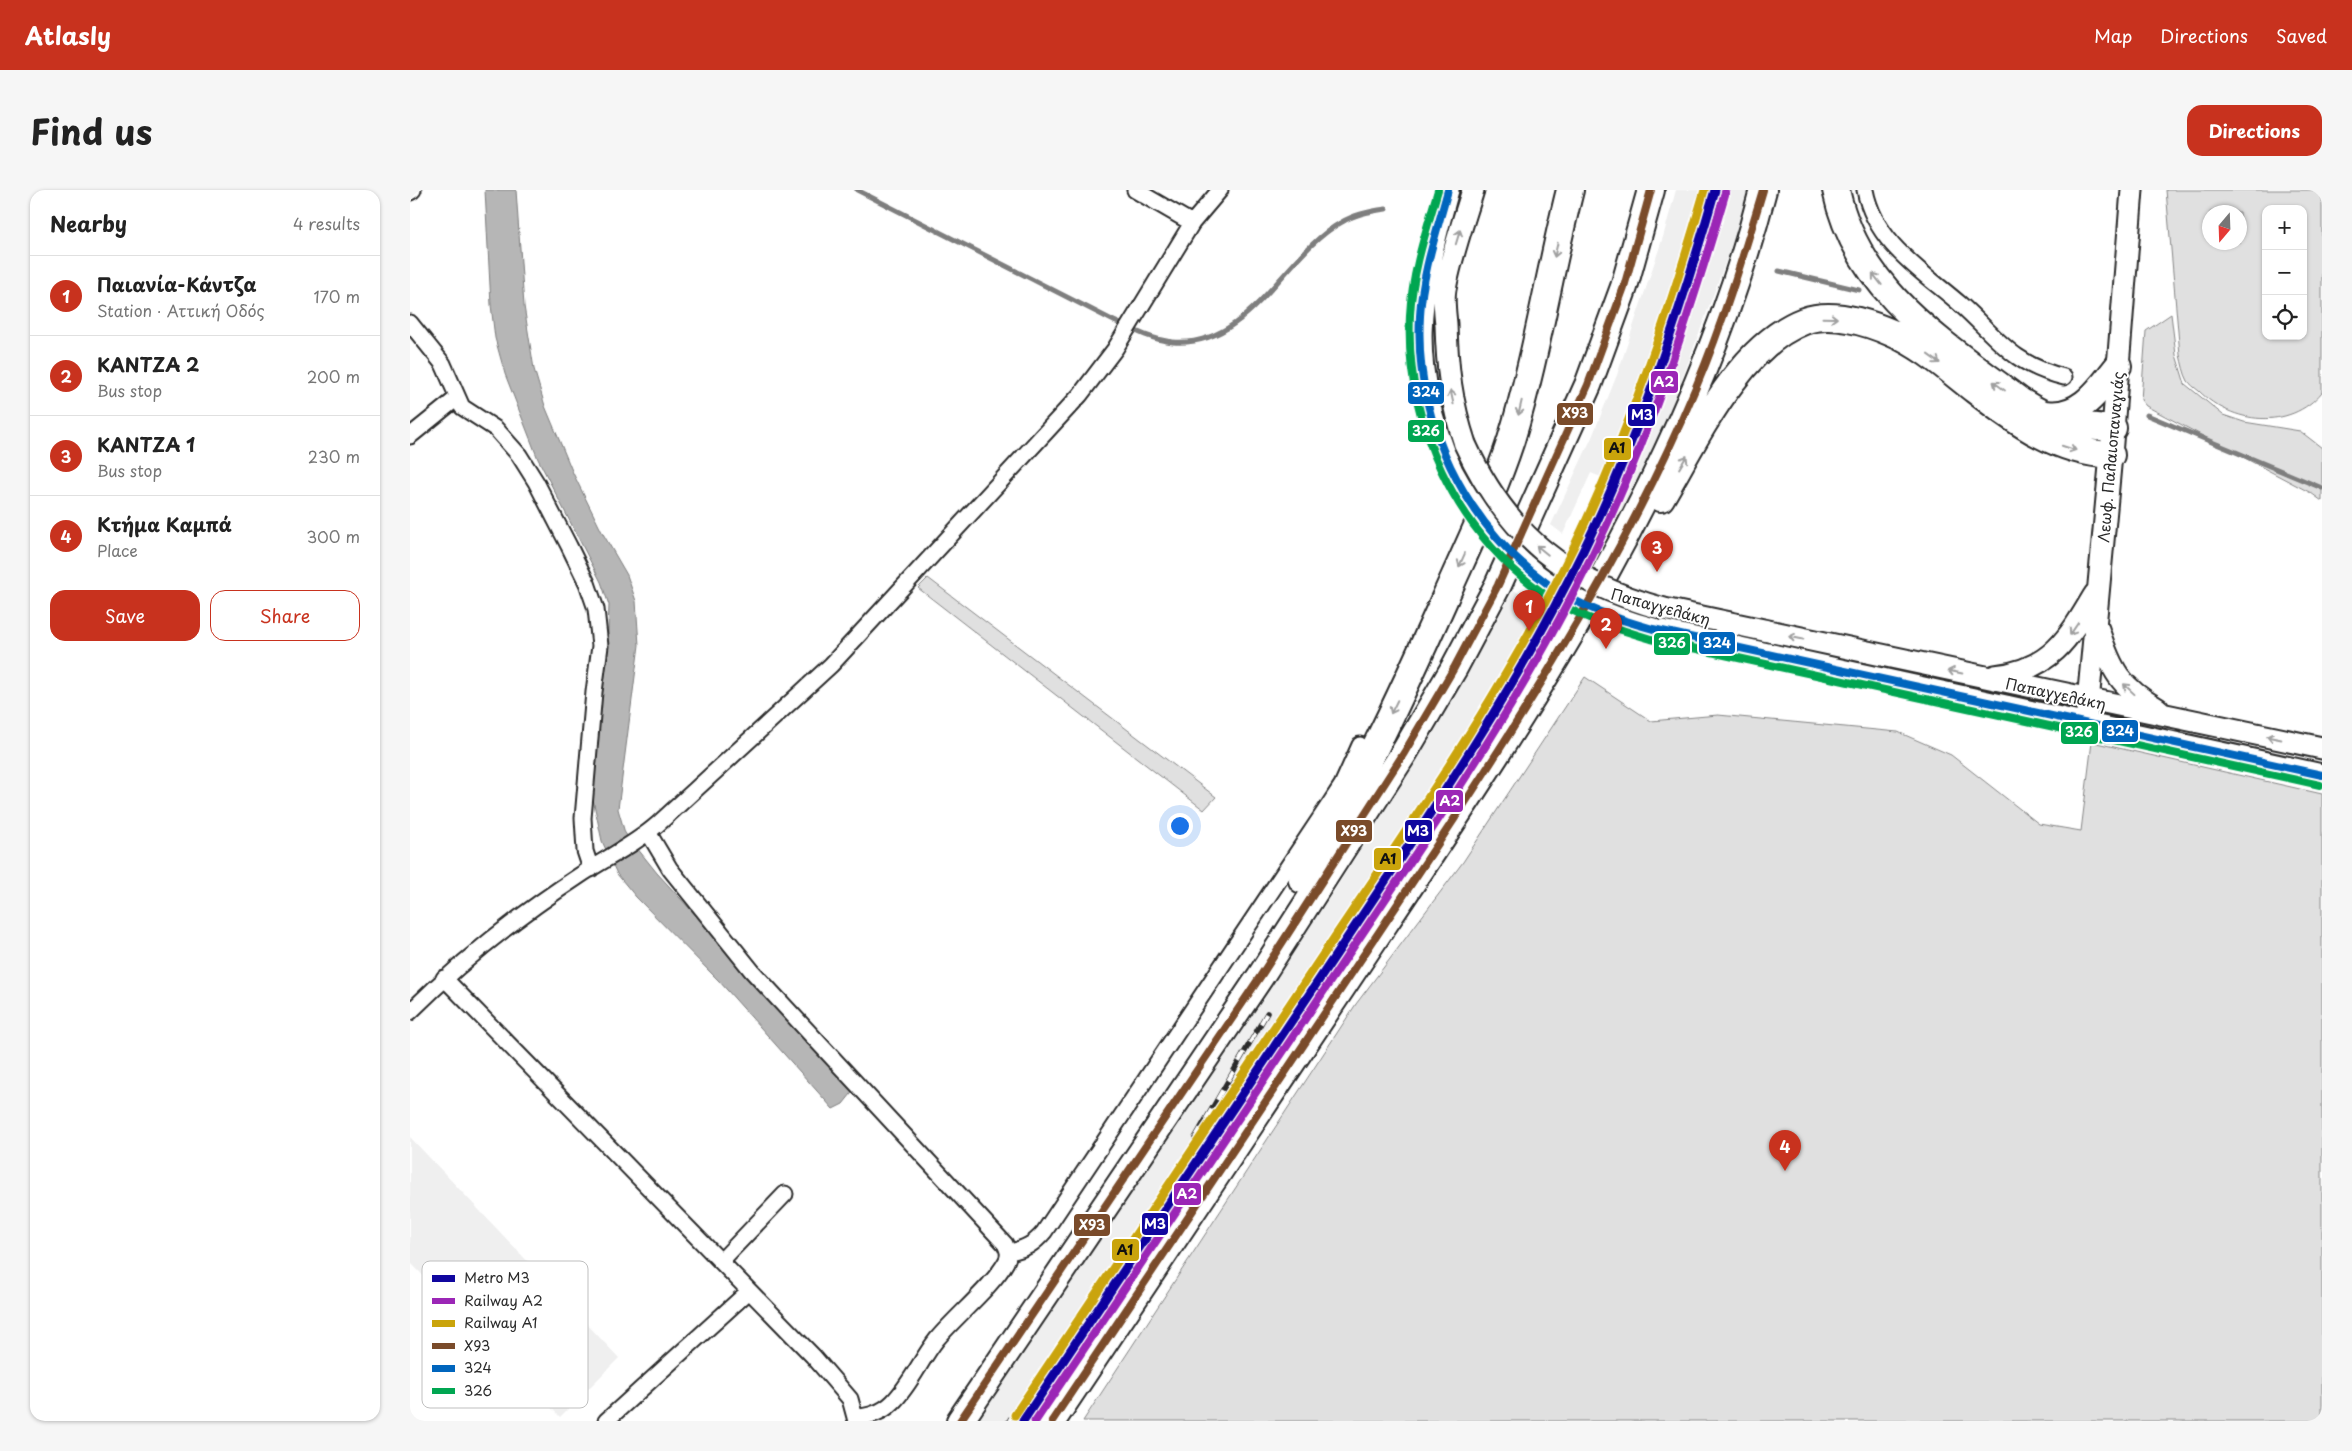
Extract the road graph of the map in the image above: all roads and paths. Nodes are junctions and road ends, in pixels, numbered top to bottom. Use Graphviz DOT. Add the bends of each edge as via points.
graph roads {
  1 [pos="1135,190"];
  2 [pos="1220,190"];
  3 [pos="1448,190"];
  4 [pos="1473,190"];
  5 [pos="1570,190"];
  6 [pos="1651,190"];
  7 [pos="1763,190"];
  8 [pos="1836,190"];
  9 [pos="1865,190"];
  10 [pos="2132,190"];
  11 [pos="1192,223"];
  12 [pos="410,323"];
  13 [pos="2118,366"];
  14 [pos="2064,377"];
  15 [pos="457,398"];
  16 [pos="2039,414"];
  17 [pos="2113,428"];
  18 [pos="410,436"];
  19 [pos="2111,455"];
  20 [pos="2099,587"];
  21 [pos="2096,623"];
  22 [pos="1573,632"];
  23 [pos="1978,677"];
  24 [pos="2088,700"];
  25 [pos="2169,716"];
  26 [pos="2086,723"];
  27 [pos="1360,745"];
  28 [pos="2322,748"];
  29 [pos="2322,775"];
  30 [pos="644,837"];
  31 [pos="598,865"];
  32 [pos="1260,977"];
  33 [pos="444,978"];
  34 [pos="410,1012"];
  35 [pos="785,1194"];
  36 [pos="1009,1252"];
  37 [pos="720,1261"];
  38 [pos="749,1290"];
  39 [pos="855,1420"];
  40 [pos="606,1421"];
  41 [pos="960,1421"];
  42 [pos="1052,1421"];
  1 -- 11 [label="street"];
  2 -- 11 [label="street"];
  3 -- 26 [label="street, Παπαγγελάκη, bridge" via="1420,316 1424,385 1432,419 1452,471 1491,531 1529,570 1573,600 1653,629"];
  23 -- 4 [label="street, Παπαγγελάκη, one-way, bridge" via="1664,609 1607,591 1540,549 1493,496 1478,471 1465,444 1450,388 1444,291"];
  5 -- 32 [label="highway, one-way" via="1518,414 1501,467 1433,625 1370,759 1300,883"];
  6 -- 32 [label="highway" via="1624,287 1588,385 1498,585 1404,753"];
  7 -- 22 [label="highway" via="1734,288 1707,362 1628,531"];
  16 -- 8 [label="highway, one-way" via="1905,312 1862,257 1849,232"];
  9 -- 14 [label="street" via="1882,233 1902,257 1961,306 2007,351 2043,372"];
  10 -- 13 [label="street, Λεωφ. Παλαιοπαναγιάς"];
  11 -- 30 [label="street" via="1115,348 1080,395 830,665"];
  12 -- 15 [label="street" via="443,364"];
  13 -- 16 [label="highway" via="2099,390 2076,410 2055,416"];
  13 -- 17 [label="street, Λεωφ. Παλαιοπαναγιάς"];
  15 -- 18 [label="street"];
  15 -- 31 [label="street" via="469,413 504,436 519,456 569,546 596,609 600,646 583,818 585,851"];
  16 -- 17 [label="highway" via="2073,425"];
  17 -- 19 [label="street, Λεωφ. Παλαιοπαναγιάς"];
  19 -- 20 [label="street, Λεωφ. Παλαιοπαναγιάς"];
  22 -- 19 [label="highway, one-way" via="1649,519 1735,377 1759,349 1805,320 1845,319 1893,334 1931,357 2030,430 2066,447"];
  20 -- 21 [label="street, Λεωφ. Παλαιοπαναγιάς"];
  20 -- 23 [label="street, one-way" via="2062,645 2049,657 2014,674"];
  21 -- 24 [label="street, Λεωφ. Παλαιοπαναγιάς"];
  25 -- 21 [label="street, one-way" via="2125,686 2115,672"];
  22 -- 42 [label="highway" via="1484,775"];
  23 -- 24 [label="street, Παπαγγελάκη"];
  24 -- 25 [label="street, Παπαγγελάκη"];
  24 -- 26 [label="street, Λεωφ. Παλαιοπαναγιάς"];
  28 -- 25 [label="street, Παπαγγελάκη, one-way"];
  26 -- 29 [label="street, Παπαγγελάκη"];
  27 -- 36 [label="street" via="1342,785 1044,1232 1024,1249"];
  30 -- 31 [label="street"];
  30 -- 36 [label="street" via="752,971"];
  31 -- 33 [label="street" via="500,930"];
  32 -- 41 [label="highway"];
  33 -- 34 [label="street"];
  33 -- 37 [label="street"];
  35 -- 37 [label="street"];
  36 -- 39 [label="street" via="1007,1261 992,1280 935,1342 894,1402 873,1415"];
  37 -- 38 [label="street"];
  38 -- 39 [label="street" via="850,1399"];
  38 -- 40 [label="street"];
}
